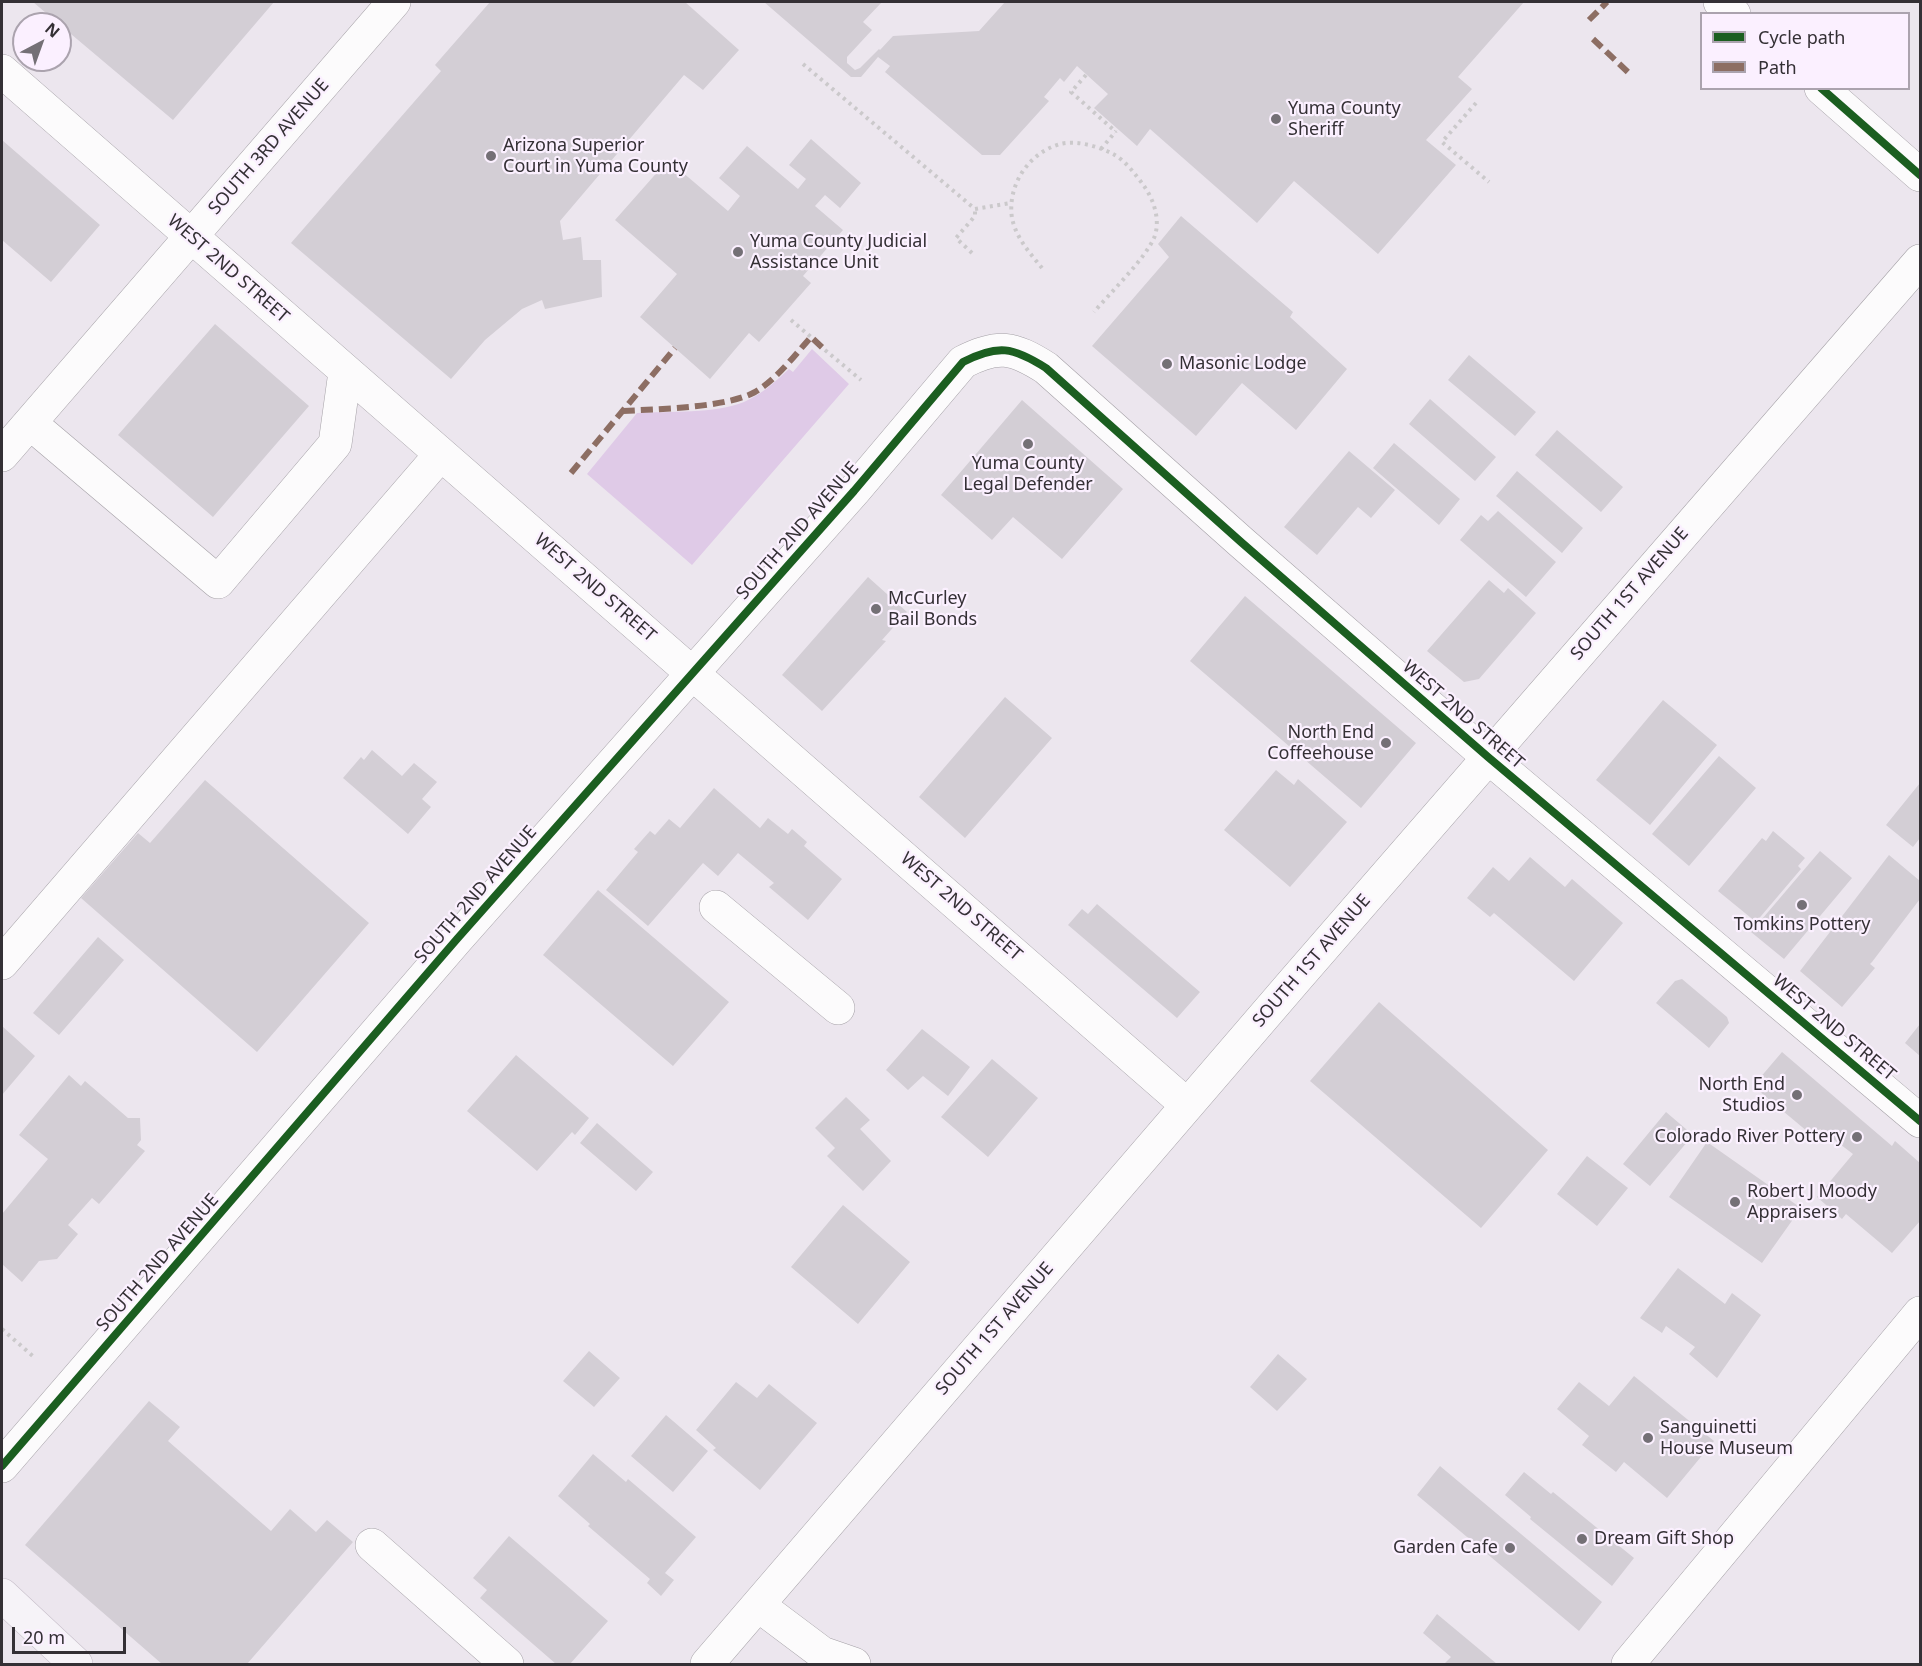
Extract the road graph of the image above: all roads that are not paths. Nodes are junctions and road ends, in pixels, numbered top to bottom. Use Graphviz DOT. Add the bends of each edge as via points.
graph roads {
  1 [pos="394,2"];
  2 [pos="1719,2"];
  3 [pos="1732,12"];
  4 [pos="2,71"];
  5 [pos="1823,90"];
  6 [pos="1920,175"];
  7 [pos="192,237"];
  8 [pos="1920,261"];
  9 [pos="981,352"];
  10 [pos="345,372"];
  11 [pos="30,423"];
  12 [pos="441,454"];
  13 [pos="2,455"];
  14 [pos="692,673"];
  15 [pos="1488,757"];
  16 [pos="716,907"];
  17 [pos="2,963"];
  18 [pos="838,1008"];
  19 [pos="1187,1105"];
  20 [pos="1920,1121"];
  21 [pos="1920,1313"];
  22 [pos="2,1466"];
  23 [pos="372,1545"];
  24 [pos="2,1595"];
  25 [pos="758,1605"];
  26 [pos="76,1665"];
  27 [pos="507,1665"];
  28 [pos="707,1665"];
  29 [pos="854,1665"];
  30 [pos="1628,1665"];
  1 -- 7 [label="street, SOUTH 3RD AVENUE"];
  2 -- 3 [label="street"];
  4 -- 7 [label="street, WEST 2ND STREET"];
  5 -- 6 [label="street"];
  7 -- 10 [label="street, WEST 2ND STREET"];
  7 -- 11 [label="street, SOUTH 3RD AVENUE"];
  8 -- 15 [label="street, SOUTH 1ST AVENUE"];
  9 -- 14 [label="street, SOUTH 2ND AVENUE" via="963,362"];
  9 -- 15 [label="street, WEST 2ND STREET" via="1006,349 1026,355 1046,368"];
  10 -- 11 [label="street" via="335,444 218,582"];
  10 -- 12 [label="street, WEST 2ND STREET"];
  11 -- 13 [label="street, SOUTH 3RD AVENUE"];
  12 -- 14 [label="street, WEST 2ND STREET"];
  12 -- 17 [label="street"];
  14 -- 19 [label="street, WEST 2ND STREET"];
  14 -- 22 [label="street, SOUTH 2ND AVENUE"];
  15 -- 19 [label="street, SOUTH 1ST AVENUE"];
  15 -- 20 [label="street, WEST 2ND STREET"];
  16 -- 18 [label="street"];
  19 -- 25 [label="street, SOUTH 1ST AVENUE"];
  21 -- 30 [label="street"];
  23 -- 27 [label="street"];
  24 -- 26 [label="main road"];
  25 -- 28 [label="street, SOUTH 1ST AVENUE"];
  25 -- 29 [label="street" via="822,1653"];
}
